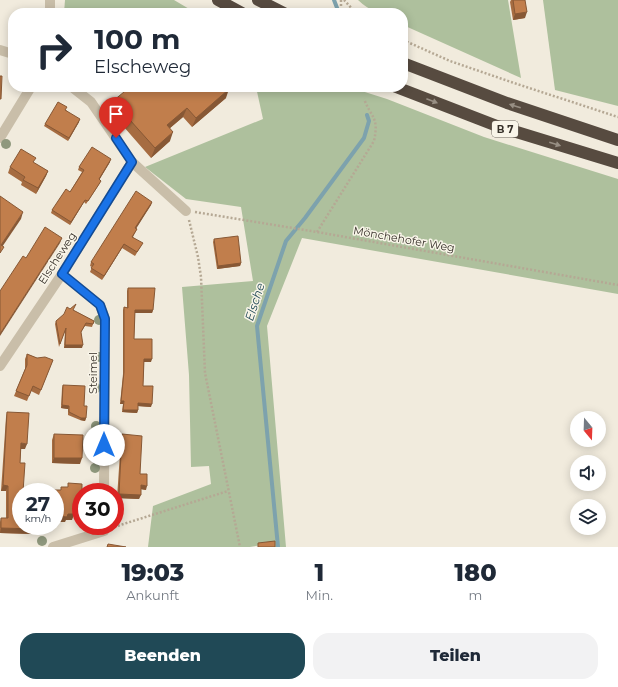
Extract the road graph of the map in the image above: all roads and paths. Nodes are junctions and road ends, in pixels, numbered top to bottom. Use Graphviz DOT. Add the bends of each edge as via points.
graph roads {
  1 [pos="218,0"];
  2 [pos="258,0"];
  3 [pos="342,0"];
  4 [pos="233,8"];
  5 [pos="274,8"];
  6 [pos="351,8"];
  7 [pos="408,42"];
  8 [pos="408,65"];
  9 [pos="28,92"];
  10 [pos="78,92"];
  11 [pos="408,92"];
  12 [pos="364,99"];
  13 [pos="618,117"];
  14 [pos="0,138"];
  15 [pos="618,140"];
  16 [pos="132,162"];
  17 [pos="618,163"];
  18 [pos="186,211"];
  19 [pos="317,232"];
  20 [pos="62,274"];
  21 [pos="618,285"];
  22 [pos="0,366"];
  23 [pos="104,483"];
  24 [pos="228,491"];
  25 [pos="124,522"];
  26 [pos="86,535"];
  27 [pos="57,546"];
  28 [pos="240,547"];
  1 -- 4 [label="highway"];
  2 -- 5 [label="highway"];
  3 -- 6 [label="path"];
  7 -- 13 [label="path" via="450,61 514,84"];
  15 -- 8 [label="highway, B 7, one-way" via="507,103"];
  9 -- 14 [label="street"];
  10 -- 16 [label="street" via="91,102"];
  11 -- 17 [label="highway, B 7, one-way" via="497,126"];
  12 -- 19 [label="path" via="375,118 377,127 374,141"];
  16 -- 18 [label="street"];
  16 -- 20 [label="street, Elscheweg"];
  18 -- 19 [label="path, Mönchehofer Weg"];
  18 -- 24 [label="path" via="201,277 205,373"];
  19 -- 21 [label="path, Mönchehofer Weg"];
  20 -- 22 [label="street, Elscheweg"];
  20 -- 23 [label="street, Steimel" via="100,305 105,319"];
  24 -- 25 [label="path"];
  24 -- 28 [label="path"];
  26 -- 27 [label="street"];
}
